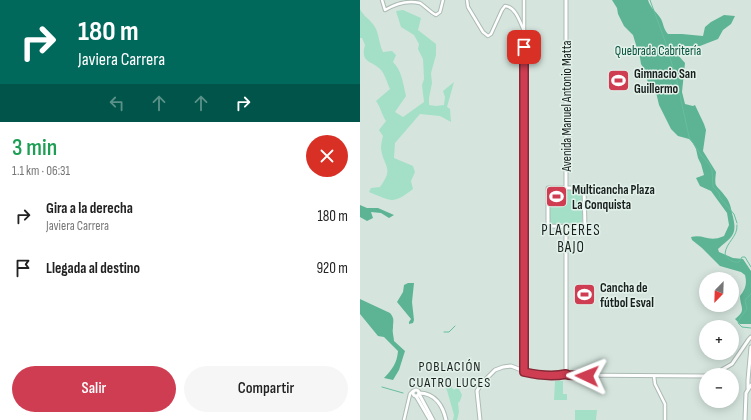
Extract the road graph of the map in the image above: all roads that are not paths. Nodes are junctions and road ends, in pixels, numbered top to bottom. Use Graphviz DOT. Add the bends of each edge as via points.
graph roads {
  1 [pos="382,0"];
  2 [pos="443,0"];
  3 [pos="467,0"];
  4 [pos="524,0"];
  5 [pos="566,0"];
  6 [pos="524,32"];
  7 [pos="566,188"];
  8 [pos="566,226"];
  9 [pos="751,337"];
  10 [pos="751,347"];
  11 [pos="725,368"];
  12 [pos="524,372"];
  13 [pos="567,375"];
  14 [pos="654,376"];
  15 [pos="699,376"];
  16 [pos="749,380"];
  17 [pos="750,386"];
  18 [pos="412,387"];
  19 [pos="413,392"];
  20 [pos="410,394"];
  21 [pos="417,394"];
  22 [pos="429,395"];
  23 [pos="423,400"];
  24 [pos="409,401"];
  25 [pos="745,411"];
  26 [pos="404,420"];
  27 [pos="430,420"];
  28 [pos="433,420"];
  29 [pos="446,420"];
  30 [pos="480,420"];
  31 [pos="664,420"];
  32 [pos="745,420"];
  33 [pos="748,420"];
  1 -- 2 [label="street" via="385,10 397,3 410,2 419,3 439,14"];
  3 -- 6 [label="street" via="468,7 484,34 491,34 502,10 507,6 514,11"];
  4 -- 6 [label="street"];
  5 -- 7 [label="main road, Avenida Manuel Antonio Matta"];
  6 -- 12 [label="street"];
  7 -- 8 [label="main road" via="548,188 548,226"];
  7 -- 8 [label="main road" via="584,188 585,227"];
  8 -- 13 [label="main road"];
  9 -- 11 [label="main road" via="732,364"];
  10 -- 16 [label="main road"];
  12 -- 13 [label="main road"];
  12 -- 30 [label="main road" via="511,366 503,367 492,372 481,384 477,391"];
  13 -- 14 [label="main road"];
  14 -- 15 [label="main road"];
  14 -- 31 [label="street" via="665,404"];
  16 -- 17 [label="main road"];
  17 -- 25 [label="main road" via="746,393"];
  18 -- 20 [label="street"];
  19 -- 20 [label="street"];
  19 -- 21 [label="main road"];
  20 -- 24 [label="street"];
  21 -- 22 [label="main road" via="422,390"];
  21 -- 23 [label="main road"];
  21 -- 24 [label="street"];
  21 -- 27 [label="main road"];
  22 -- 23 [label="main road" via="424,396"];
  22 -- 29 [label="main road" via="440,405"];
  23 -- 28 [label="main road"];
  24 -- 26 [label="street"];
  25 -- 32 [label="main road"];
  25 -- 33 [label="main road"];
}
